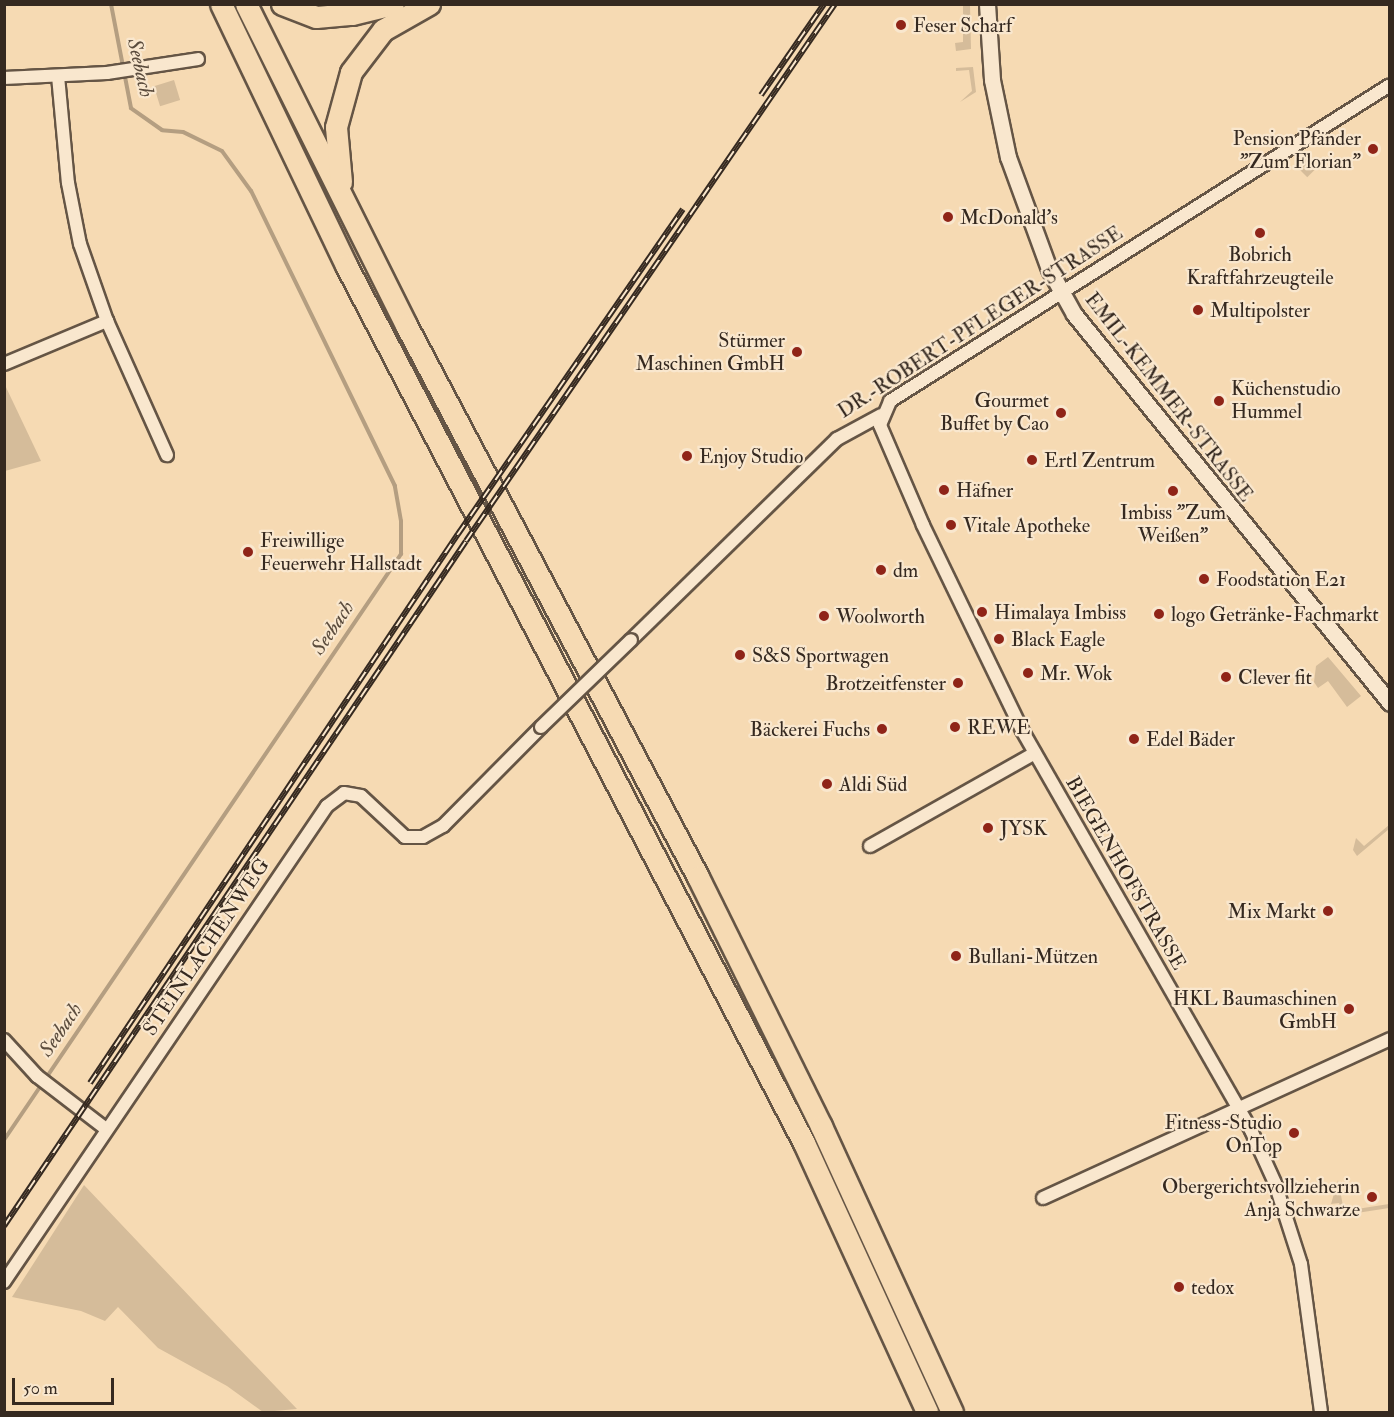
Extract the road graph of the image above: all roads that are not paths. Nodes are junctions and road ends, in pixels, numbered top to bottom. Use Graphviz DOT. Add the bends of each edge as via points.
graph roads {
  1 [pos="221,4"];
  2 [pos="246,4"];
  3 [pos="282,4"];
  4 [pos="393,4"];
  5 [pos="429,4"];
  6 [pos="987,4"];
  7 [pos="198,59"];
  8 [pos="58,76"];
  9 [pos="4,78"];
  10 [pos="1389,85"];
  11 [pos="348,209"];
  12 [pos="1061,290"];
  13 [pos="107,321"];
  14 [pos="4,364"];
  15 [pos="881,415"];
  16 [pos="167,455"];
  17 [pos="1389,703"];
  18 [pos="1035,753"];
  19 [pos="344,793"];
  20 [pos="870,846"];
  21 [pos="1389,1039"];
  22 [pos="4,1040"];
  23 [pos="1237,1106"];
  24 [pos="106,1129"];
  25 [pos="1043,1198"];
  26 [pos="4,1282"];
  27 [pos="927,1413"];
  28 [pos="952,1413"];
  29 [pos="1321,1413"];
  1 -- 27 [label="highway" via="346,265 804,1143"];
  2 -- 11 [label="highway"];
  3 -- 4 [label="highway" via="316,17"];
  5 -- 11 [label="highway" via="383,30 351,72 336,127 339,171"];
  6 -- 12 [label="street, EMIL-KEMMER-STRASSE" via="992,80 1008,157 1030,224"];
  7 -- 8 [label="street" via="128,71"];
  8 -- 9 [label="street"];
  8 -- 13 [label="street" via="68,183 80,244"];
  10 -- 12 [label="street, DR.-ROBERT-PFLEGER-STRASSE"];
  11 -- 28 [label="highway" via="698,877 821,1126"];
  12 -- 15 [label="street, DR.-ROBERT-PFLEGER-STRASSE" via="890,401"];
  12 -- 17 [label="street, EMIL-KEMMER-STRASSE" via="1074,314 1143,404"];
  13 -- 14 [label="street"];
  13 -- 16 [label="street"];
  15 -- 18 [label="street, BIEGENHOFSTRASSE" via="883,437 918,516"];
  15 -- 19 [label="street, DR.-ROBERT-PFLEGER-STRASSE, bridge" via="837,439 442,826 423,837 405,837 368,799"];
  18 -- 20 [label="street"];
  18 -- 23 [label="street, BIEGENHOFSTRASSE"];
  19 -- 24 [label="street, STEINLACHENWEG" via="319,816"];
  21 -- 23 [label="street"];
  22 -- 24 [label="street" via="37,1076"];
  23 -- 25 [label="street"];
  23 -- 29 [label="street, BIEGENHOFSTRASSE" via="1275,1183 1294,1239 1306,1296"];
  24 -- 26 [label="street, STEINLACHENWEG"];
}
